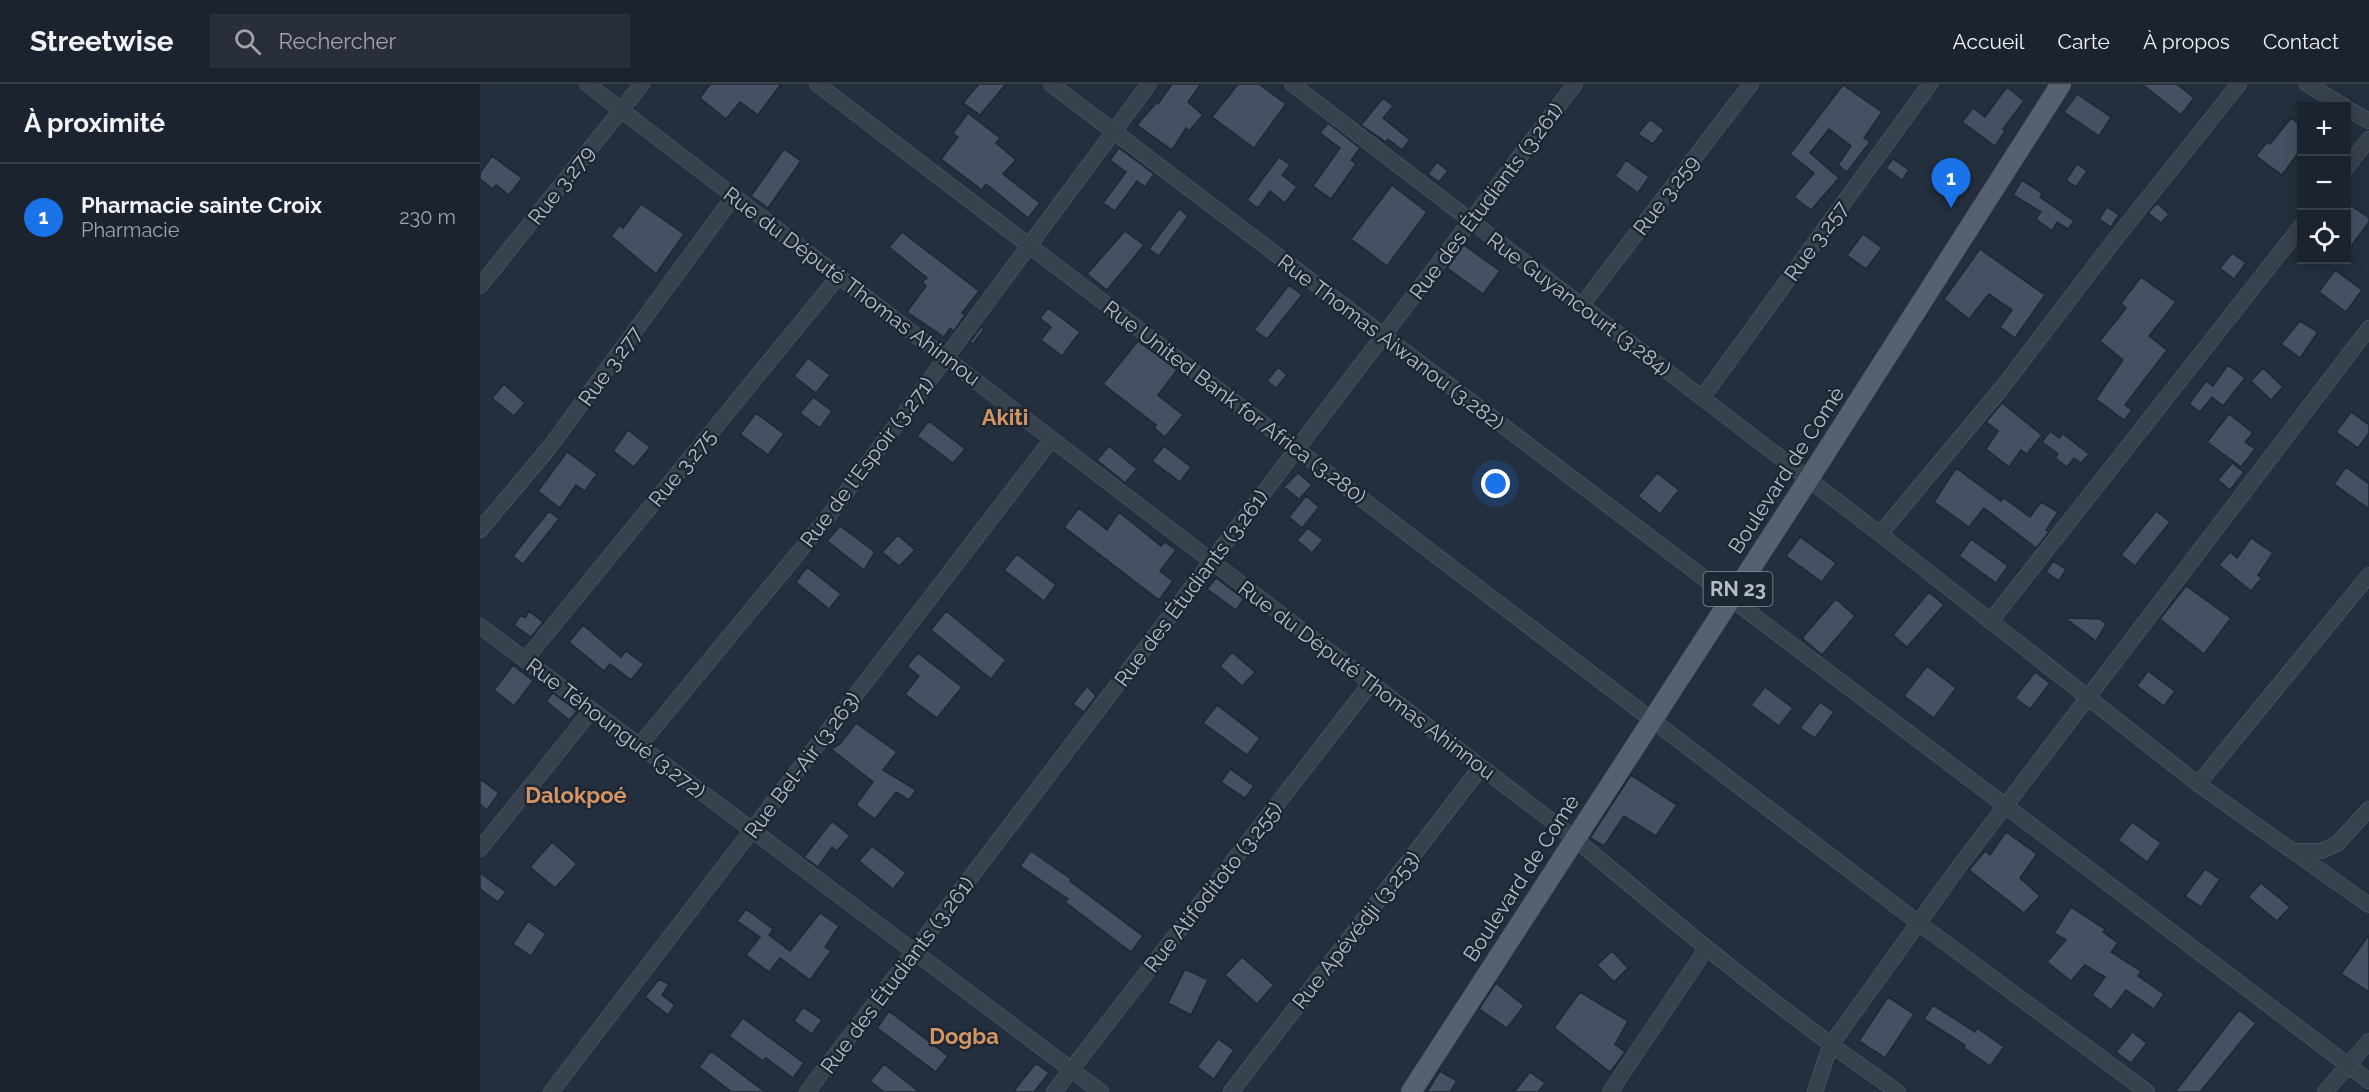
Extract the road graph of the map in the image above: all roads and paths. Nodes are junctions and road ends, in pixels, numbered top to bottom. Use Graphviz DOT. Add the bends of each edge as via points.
graph roads {
  1 [pos="587,84"];
  2 [pos="642,84"];
  3 [pos="818,84"];
  4 [pos="1051,84"];
  5 [pos="1149,84"];
  6 [pos="1292,84"];
  7 [pos="1575,84"];
  8 [pos="1751,84"];
  9 [pos="1930,84"];
  10 [pos="2061,84"];
  11 [pos="2239,84"];
  12 [pos="2307,84"];
  13 [pos="1308,89"];
  14 [pos="2337,102"];
  15 [pos="621,109"];
  16 [pos="2351,110"];
  17 [pos="2369,121"];
  18 [pos="1113,131"];
  19 [pos="2369,139"];
  20 [pos="2351,162"];
  21 [pos="734,196"];
  22 [pos="1471,221"];
  23 [pos="2297,230"];
  24 [pos="1029,245"];
  25 [pos="839,276"];
  26 [pos="480,286"];
  27 [pos="1581,306"];
  28 [pos="2369,327"];
  29 [pos="1383,336"];
  30 [pos="945,357"];
  31 [pos="1702,398"];
  32 [pos="1052,439"];
  33 [pos="1297,449"];
  34 [pos="1809,480"];
  35 [pos="480,530"];
  36 [pos="1880,534"];
  37 [pos="1212,561"];
  38 [pos="2369,575"];
  39 [pos="1731,600"];
  40 [pos="1990,622"];
  41 [pos="480,626"];
  42 [pos="525,660"];
  43 [pos="1371,682"];
  44 [pos="2089,697"];
  45 [pos="591,711"];
  46 [pos="1653,720"];
  47 [pos="639,746"];
  48 [pos="1481,767"];
  49 [pos="2198,784"];
  50 [pos="2004,807"];
  51 [pos="2369,809"];
  52 [pos="752,830"];
  53 [pos="1574,838"];
  54 [pos="483,839"];
  55 [pos="2296,851"];
  56 [pos="2369,905"];
  57 [pos="1920,924"];
  58 [pos="1706,948"];
  59 [pos="915,951"];
  60 [pos="2369,1041"];
  61 [pos="1830,1046"];
  62 [pos="2349,1065"];
  63 [pos="1072,1069"];
  64 [pos="2369,1081"];
  65 [pos="551,1092"];
  66 [pos="807,1092"];
  67 [pos="1054,1092"];
  68 [pos="1101,1092"];
  69 [pos="1231,1092"];
  70 [pos="1411,1092"];
  71 [pos="1610,1092"];
  72 [pos="1815,1092"];
  73 [pos="1898,1092"];
  74 [pos="2147,1092"];
  75 [pos="2325,1092"];
  1 -- 15 [label="street, Rue du Député Thomas Ahinnou"];
  2 -- 15 [label="street, Rue 3.279"];
  3 -- 24 [label="street, Rue United Bank for Africa (3.280)"];
  4 -- 18 [label="street, Rue Thomas Aiwanou (3.282)"];
  5 -- 18 [label="street, Rue de l'Espoir (3.271)"];
  6 -- 13 [label="street, Rue Guyancourt (3.284)"];
  7 -- 22 [label="street, Rue des Étudiants (3.261)"];
  8 -- 27 [label="street, Rue 3.259"];
  9 -- 31 [label="street, Rue 3.257"];
  10 -- 34 [label="main road, Boulevard de Comè / RN 23"];
  11 -- 36 [label="street" via="2001,389"];
  12 -- 14 [label="street"];
  13 -- 22 [label="street, Rue Guyancourt (3.284)"];
  15 -- 21 [label="street, Rue du Député Thomas Ahinnou"];
  15 -- 26 [label="street, Rue 3.279"];
  16 -- 17 [label="street"];
  18 -- 24 [label="street, Rue de l'Espoir (3.271)"];
  18 -- 29 [label="street, Rue Thomas Aiwanou (3.282)"];
  19 -- 20 [label="street"];
  21 -- 25 [label="street, Rue du Député Thomas Ahinnou"];
  21 -- 35 [label="street, Rue 3.277" via="549,448"];
  22 -- 27 [label="street, Rue Guyancourt (3.284)"];
  22 -- 29 [label="street, Rue des Étudiants (3.261)"];
  23 -- 40 [label="street"];
  24 -- 30 [label="street, Rue de l'Espoir (3.271)"];
  24 -- 33 [label="street, Rue United Bank for Africa (3.280)"];
  25 -- 30 [label="street, Rue du Député Thomas Ahinnou"];
  25 -- 42 [label="street, Rue 3.275"];
  27 -- 31 [label="street, Rue Guyancourt (3.284)"];
  28 -- 44 [label="street"];
  29 -- 33 [label="street, Rue des Étudiants (3.261)"];
  29 -- 39 [label="street, Rue Thomas Aiwanou (3.282)"];
  30 -- 32 [label="street, Rue du Député Thomas Ahinnou"];
  30 -- 47 [label="street, Rue de l'Espoir (3.271)" via="827,518"];
  31 -- 34 [label="street, Rue Guyancourt (3.284)"];
  32 -- 37 [label="street, Rue du Député Thomas Ahinnou"];
  32 -- 52 [label="street, Rue Bel-Air (3.263)"];
  33 -- 37 [label="street, Rue des Étudiants (3.261)"];
  33 -- 46 [label="street, Rue United Bank for Africa (3.280)"];
  34 -- 36 [label="street, Rue Guyancourt (3.284)"];
  34 -- 39 [label="main road, Boulevard de Comè / RN 23"];
  36 -- 40 [label="street, Rue Guyancourt (3.284)"];
  37 -- 43 [label="street, Rue du Député Thomas Ahinnou"];
  37 -- 59 [label="street, Rue des Étudiants (3.261)"];
  38 -- 49 [label="street"];
  39 -- 46 [label="main road, Boulevard de Comè / RN 23"];
  39 -- 50 [label="street, Rue Thomas Aiwanou (3.282)"];
  40 -- 44 [label="street, Rue Guyancourt (3.284)"];
  41 -- 42 [label="street, Rue Téhoungué (3.272)"];
  42 -- 45 [label="street, Rue Téhoungué (3.272)"];
  43 -- 48 [label="street, Rue du Député Thomas Ahinnou"];
  43 -- 63 [label="street, Rue Atifoditoto (3.255)"];
  44 -- 49 [label="street, Rue Guyancourt (3.284)"];
  44 -- 50 [label="street"];
  45 -- 47 [label="street, Rue Téhoungué (3.272)"];
  45 -- 54 [label="street"];
  46 -- 53 [label="main road, Boulevard de Comè / RN 23"];
  46 -- 57 [label="street, Rue United Bank for Africa (3.280)"];
  47 -- 52 [label="street, Rue Téhoungué (3.272)"];
  48 -- 53 [label="street, Rue du Député Thomas Ahinnou"];
  48 -- 69 [label="street, Rue Apévédji (3.253)"];
  49 -- 55 [label="street, Rue Guyancourt (3.284)"];
  50 -- 57 [label="street"];
  50 -- 62 [label="street, Rue Thomas Aiwanou (3.282)"];
  51 -- 55 [label="street" via="2337,844 2321,851"];
  52 -- 59 [label="street, Rue Téhoungué (3.272)"];
  52 -- 65 [label="street, Rue Bel-Air (3.263)"];
  53 -- 58 [label="street, Rue du Député Thomas Ahinnou"];
  53 -- 70 [label="main road, Boulevard de Comè / RN 23"];
  55 -- 56 [label="street, Rue Guyancourt (3.284)"];
  57 -- 61 [label="street"];
  57 -- 74 [label="street, Rue United Bank for Africa (3.280)"];
  58 -- 61 [label="street, Rue du Député Thomas Ahinnou"];
  58 -- 71 [label="street"];
  59 -- 63 [label="street, Rue Téhoungué (3.272)"];
  59 -- 66 [label="street, Rue des Étudiants (3.261)"];
  60 -- 62 [label="street"];
  61 -- 72 [label="street"];
  61 -- 73 [label="street, Rue du Député Thomas Ahinnou"];
  62 -- 64 [label="street, Rue Thomas Aiwanou (3.282)"];
  62 -- 75 [label="street"];
  63 -- 67 [label="street, Rue Atifoditoto (3.255)"];
  63 -- 68 [label="street, Rue Téhoungué (3.272)"];
}
